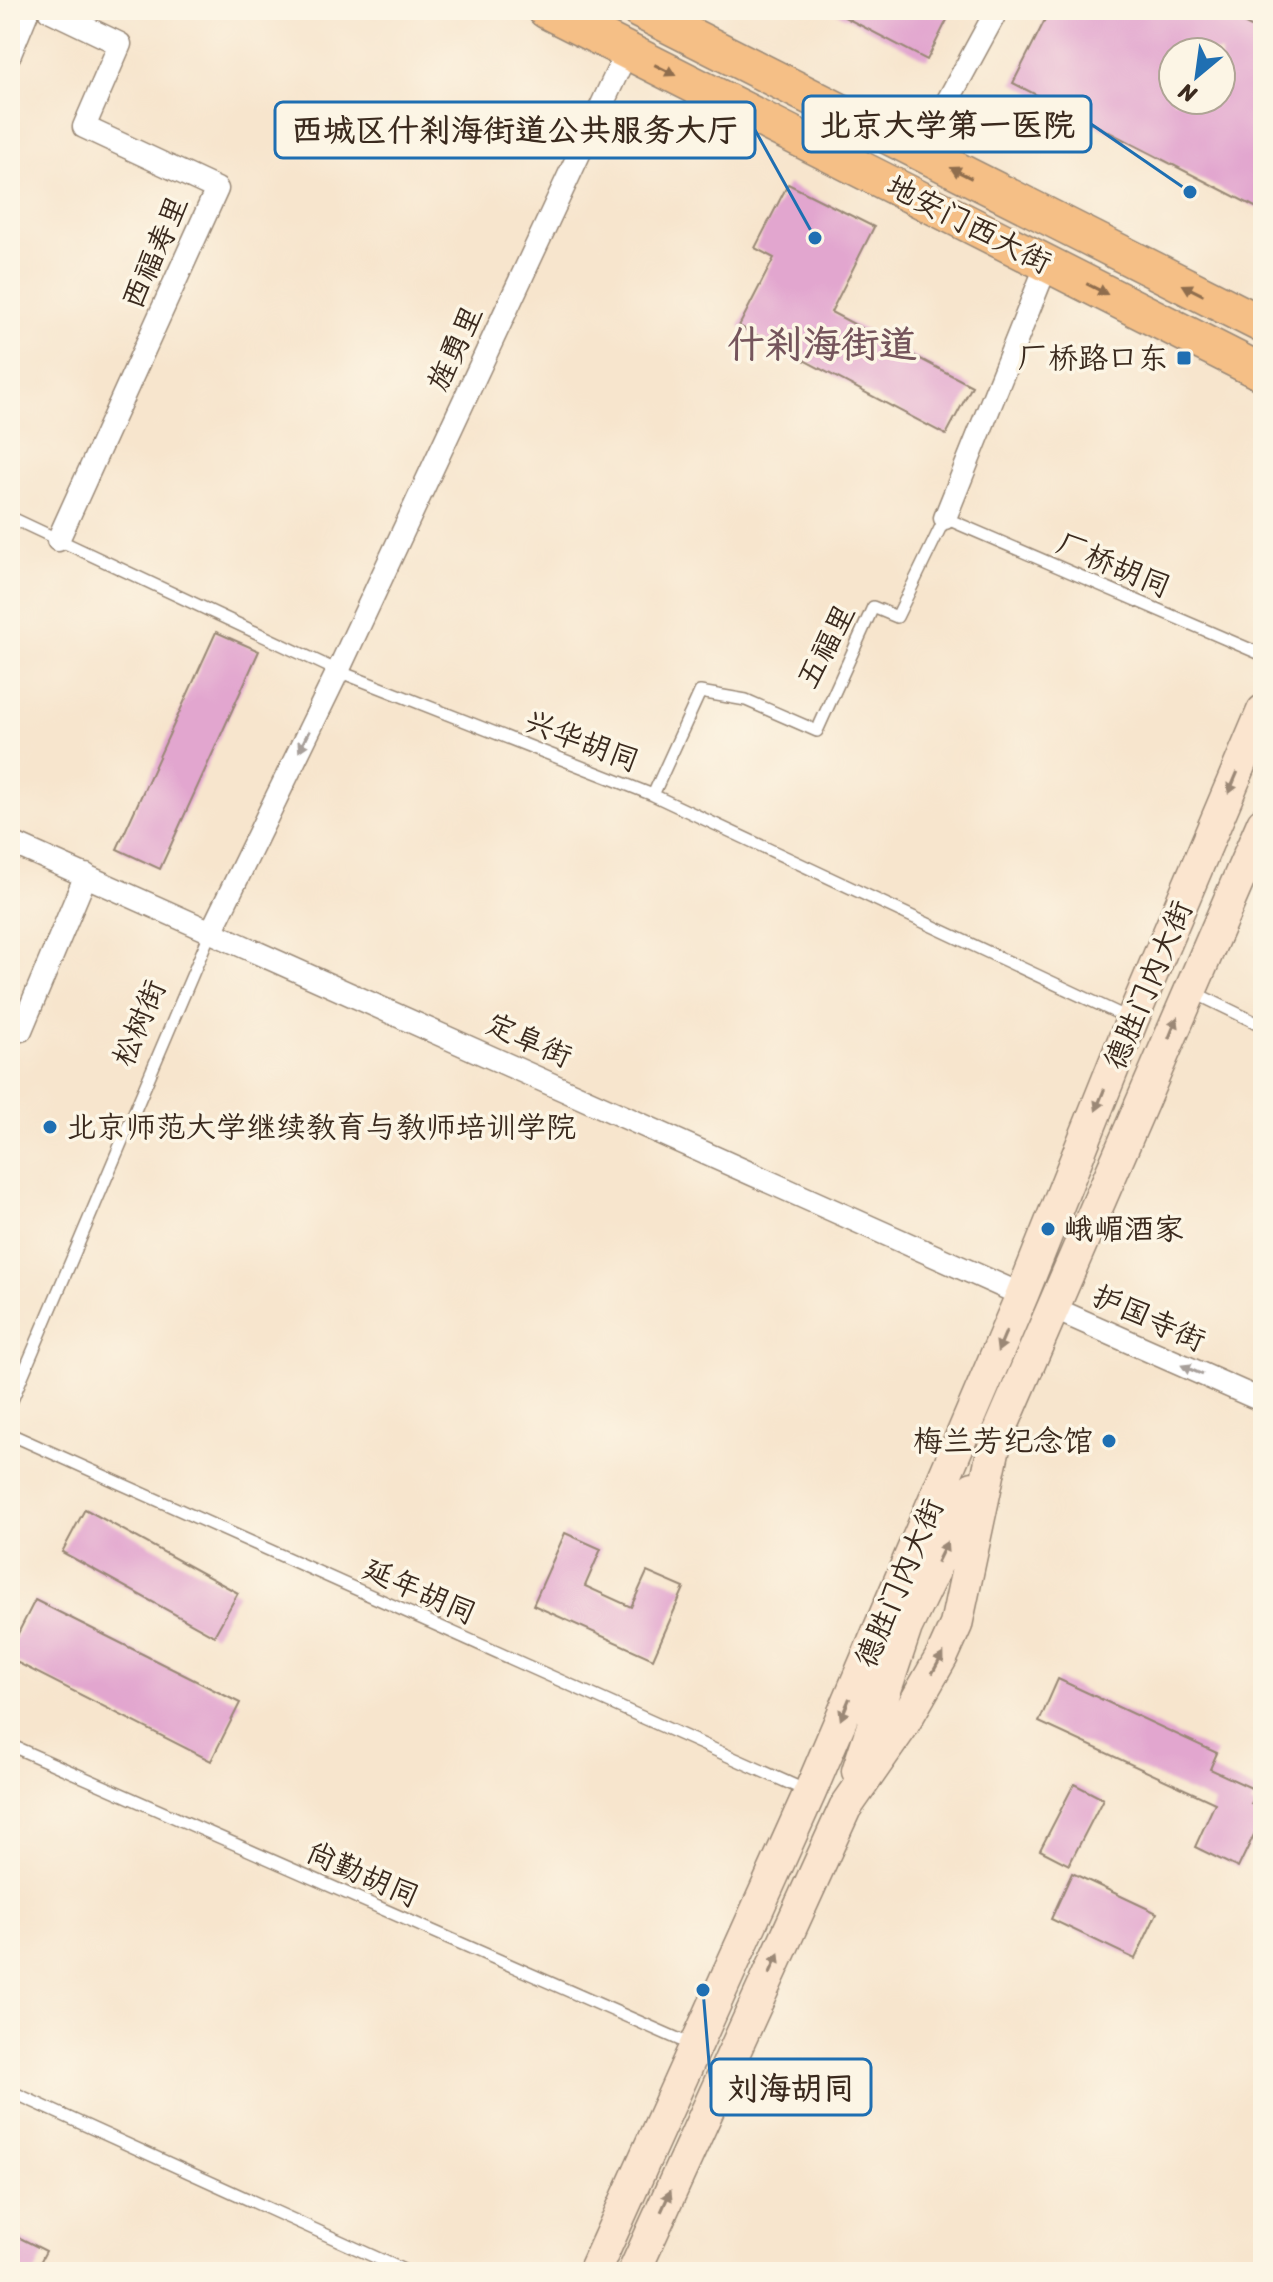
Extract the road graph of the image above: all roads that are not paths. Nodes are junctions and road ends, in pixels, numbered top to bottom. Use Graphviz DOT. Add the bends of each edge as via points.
graph roads {
  1 [pos="28,10"];
  2 [pos="49,10"];
  3 [pos="546,10"];
  4 [pos="639,10"];
  5 [pos="997,10"];
  6 [pos="627,51"];
  7 [pos="10,54"];
  8 [pos="920,152"];
  9 [pos="1047,264"];
  10 [pos="1263,325"];
  11 [pos="1263,373"];
  12 [pos="10,517"];
  13 [pos="945,518"];
  14 [pos="58,540"];
  15 [pos="1263,655"];
  16 [pos="338,671"];
  17 [pos="1263,711"];
  18 [pos="653,795"];
  19 [pos="1263,823"];
  20 [pos="10,842"];
  21 [pos="86,875"];
  22 [pos="212,930"];
  23 [pos="1189,990"];
  24 [pos="1132,1020"];
  25 [pos="1263,1026"];
  26 [pos="10,1032"];
  27 [pos="1060,1199"];
  28 [pos="1096,1215"];
  29 [pos="1022,1295"];
  30 [pos="1055,1309"];
  31 [pos="1263,1401"];
  32 [pos="10,1405"];
  33 [pos="965,1428"];
  34 [pos="10,1434"];
  35 [pos="995,1442"];
  36 [pos="10,1745"];
  37 [pos="810,1792"];
  38 [pos="845,1808"];
  39 [pos="696,2046"];
  40 [pos="10,2091"];
  41 [pos="408,2272"];
  42 [pos="594,2272"];
  43 [pos="634,2272"];
  1 -- 7 [label="street"];
  2 -- 14 [label="street, 西福寿里" via="120,44 84,127 217,189"];
  3 -- 6 [label="main road, 地安门西大街"];
  4 -- 8 [label="main road, 地安门西大街"];
  5 -- 8 [label="street"];
  6 -- 9 [label="main road, 地安门西大街, one-way"];
  6 -- 16 [label="street, 旌勇里"];
  10 -- 8 [label="main road, 地安门西大街, one-way"];
  9 -- 11 [label="main road, 地安门西大街, one-way"];
  9 -- 13 [label="street, 五福里"];
  12 -- 14 [label="lane, 兴华胡同"];
  13 -- 15 [label="lane, 厂桥胡同"];
  13 -- 18 [label="lane, 五福里" via="897,617 873,607 817,731 746,700 700,692"];
  14 -- 16 [label="lane, 兴华胡同"];
  16 -- 18 [label="lane, 兴华胡同"];
  16 -- 22 [label="street, 松树街, one-way"];
  17 -- 24 [label="main road, 德胜门内大街, one-way"];
  18 -- 24 [label="lane, 兴华胡同"];
  19 -- 23 [label="main road, 德胜门内大街"];
  20 -- 21 [label="street, 定阜街"];
  21 -- 22 [label="street, 定阜街"];
  21 -- 26 [label="street" via="21,1030"];
  22 -- 29 [label="street, 定阜街"];
  22 -- 32 [label="lane, 松树街"];
  23 -- 25 [label="lane"];
  28 -- 23 [label="main road, 德胜门内大街, one-way"];
  24 -- 27 [label="main road, 德胜门内大街, one-way"];
  27 -- 28 [label="main road"];
  27 -- 29 [label="main road, 德胜门内大街"];
  28 -- 30 [label="main road, 德胜门内大街"];
  29 -- 30 [label="main road"];
  29 -- 33 [label="main road, 德胜门内大街, one-way"];
  31 -- 30 [label="street, 护国寺街, one-way"];
  30 -- 35 [label="main road, 德胜门内大街"];
  33 -- 35 [label="main road"];
  33 -- 37 [label="main road, 德胜门内大街, one-way"];
  34 -- 37 [label="lane, 延年胡同"];
  38 -- 35 [label="main road, 德胜门内大街, one-way" via="906,1627"];
  38 -- 35 [label="main road, 德胜门内大街, one-way" via="902,1726 956,1625"];
  36 -- 39 [label="lane, 尚勤胡同"];
  37 -- 39 [label="main road, 德胜门内大街"];
  43 -- 38 [label="main road, 德胜门内大街, one-way"];
  39 -- 42 [label="main road, 德胜门内大街"];
  40 -- 41 [label="lane"];
}
